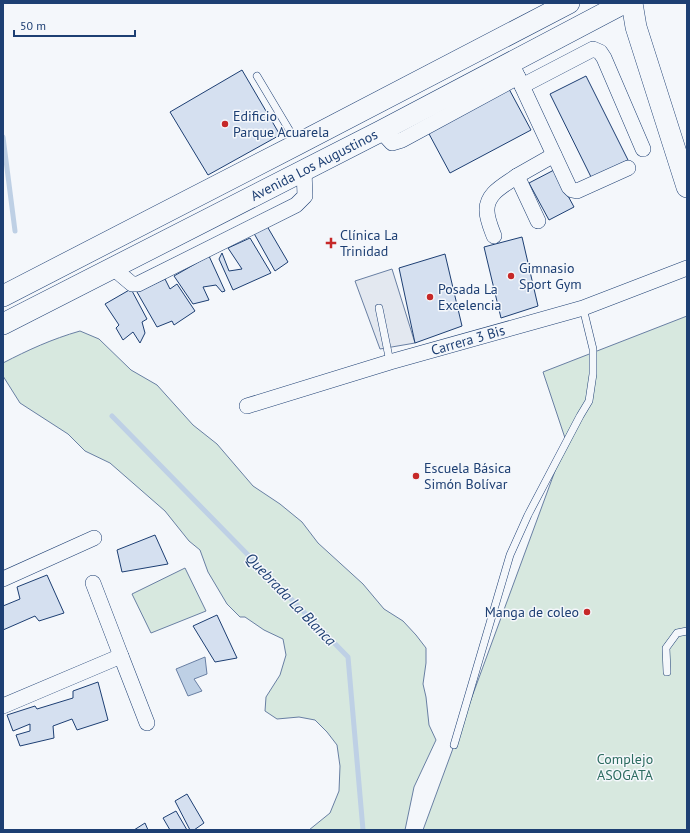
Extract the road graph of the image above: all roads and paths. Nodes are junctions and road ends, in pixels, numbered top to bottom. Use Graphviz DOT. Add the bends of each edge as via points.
graph roads {
  1 [pos="569,3"];
  2 [pos="624,3"];
  3 [pos="632,3"];
  4 [pos="517,75"];
  5 [pos="257,76"];
  6 [pos="298,144"];
  7 [pos="643,149"];
  8 [pos="554,155"];
  9 [pos="683,162"];
  10 [pos="628,168"];
  11 [pos="304,170"];
  12 [pos="517,176"];
  13 [pos="687,187"];
  14 [pos="538,221"];
  15 [pos="494,236"];
  16 [pos="114,268"];
  17 [pos="687,268"];
  18 [pos="3,296"];
  19 [pos="379,308"];
  20 [pos="583,308"];
  21 [pos="3,324"];
  22 [pos="390,362"];
  23 [pos="247,406"];
  24 [pos="94,538"];
  25 [pos="3,579"];
  26 [pos="93,583"];
  27 [pos="687,631"];
  28 [pos="121,656"];
  29 [pos="667,672"];
  30 [pos="3,706"];
  31 [pos="148,723"];
  32 [pos="454,746"];
  1 -- 6 [label="main road, Avenida Los Augustinos"];
  2 -- 4 [label="main road, Avenida Los Augustinos"];
  3 -- 9 [label="main road" via="636,27"];
  4 -- 7 [label="street" via="593,49 600,52"];
  4 -- 8 [label="street"];
  4 -- 11 [label="main road, Avenida Los Augustinos" via="381,131"];
  5 -- 6 [label="lane"];
  6 -- 18 [label="main road, Avenida Los Augustinos"];
  8 -- 10 [label="street" via="569,187 577,191"];
  8 -- 12 [label="street"];
  9 -- 13 [label="main road"];
  11 -- 16 [label="main road, Avenida Los Augustinos"];
  11 -- 16 [label="street" via="305,196 296,205 138,284 132,284"];
  12 -- 14 [label="street"];
  12 -- 15 [label="street" via="491,195 487,211"];
  16 -- 21 [label="main road, Avenida Los Augustinos"];
  17 -- 20 [label="street, Carrera 3 Bis"];
  19 -- 22 [label="lane"];
  20 -- 22 [label="street, Carrera 3 Bis"];
  20 -- 32 [label="lane" via="593,349 589,401 528,515 510,555"];
  22 -- 23 [label="street, Carrera 3 Bis"];
  24 -- 25 [label="street"];
  26 -- 28 [label="street"];
  27 -- 29 [label="lane" via="677,633 666,648"];
  28 -- 30 [label="street"];
  28 -- 31 [label="street"];
}
